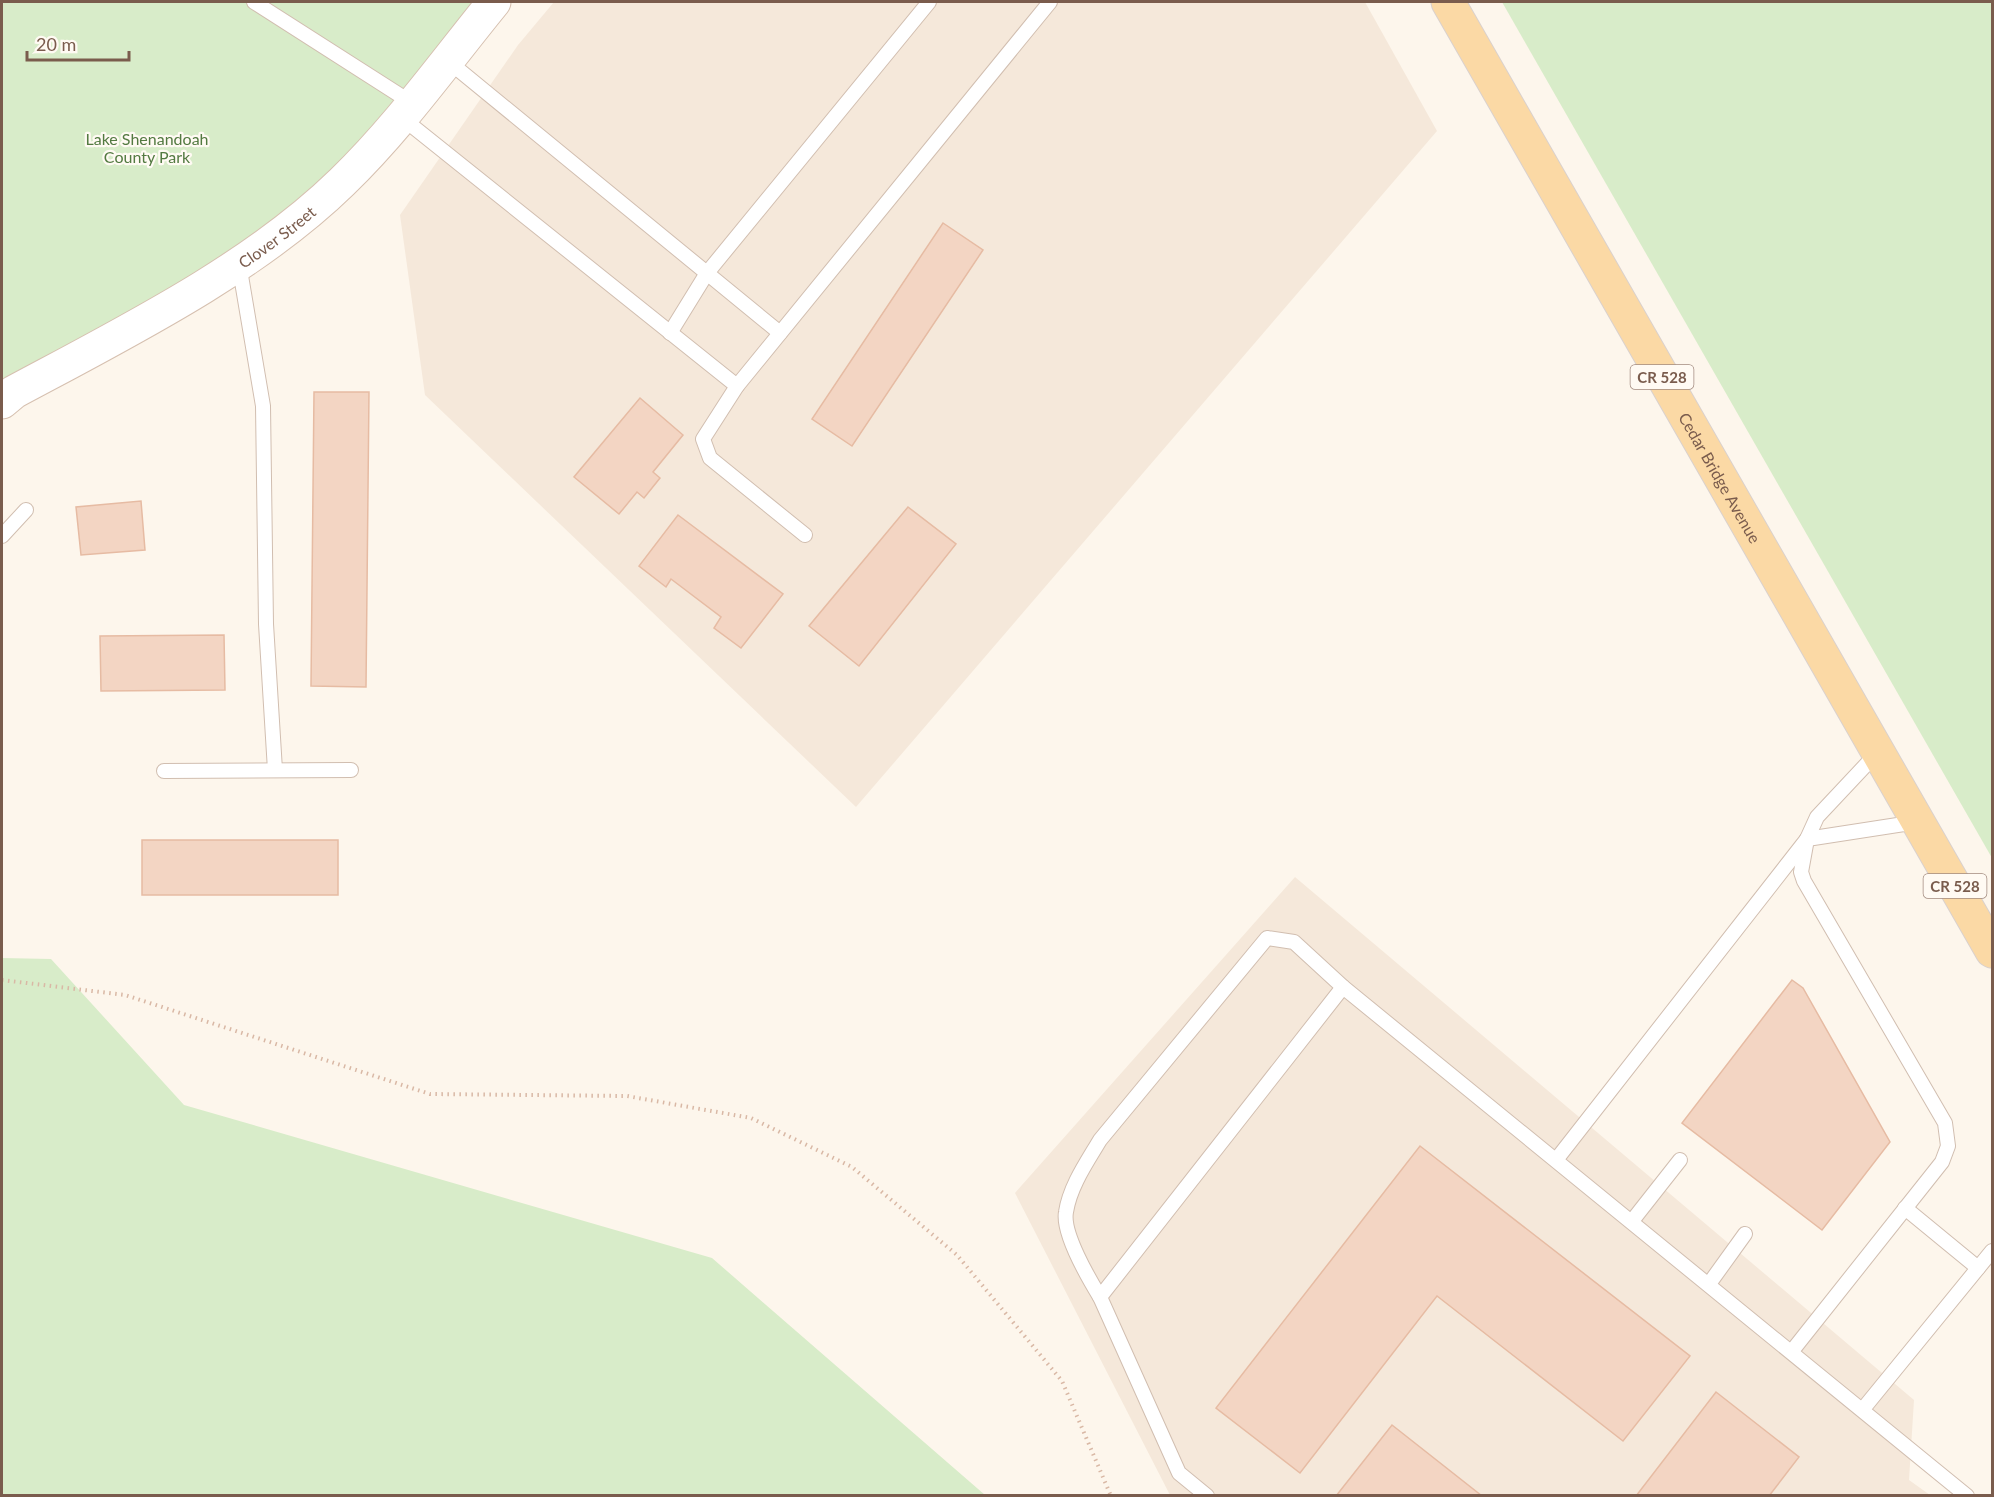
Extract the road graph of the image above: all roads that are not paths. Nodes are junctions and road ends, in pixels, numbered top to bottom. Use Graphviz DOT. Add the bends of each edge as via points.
graph roads {
  1 [pos="254,2"];
  2 [pos="494,2"];
  3 [pos="928,2"];
  4 [pos="1050,2"];
  5 [pos="1448,2"];
  6 [pos="447,60"];
  7 [pos="406,110"];
  8 [pos="239,262"];
  9 [pos="707,273"];
  10 [pos="670,333"];
  11 [pos="780,333"];
  12 [pos="737,386"];
  13 [pos="2,402"];
  14 [pos="26,510"];
  15 [pos="805,535"];
  16 [pos="2,536"];
  17 [pos="1878,752"];
  18 [pos="275,770"];
  19 [pos="351,770"];
  20 [pos="164,771"];
  21 [pos="1918,821"];
  22 [pos="1807,839"];
  23 [pos="1992,951"];
  24 [pos="1343,987"];
  25 [pos="1556,1160"];
  26 [pos="1680,1160"];
  27 [pos="1905,1208"];
  28 [pos="1632,1221"];
  29 [pos="1745,1234"];
  30 [pos="1992,1251"];
  31 [pos="1978,1268"];
  32 [pos="1709,1284"];
  33 [pos="1100,1298"];
  34 [pos="1792,1351"];
  35 [pos="1863,1408"];
  36 [pos="1207,1496"];
  37 [pos="1967,1496"];
  1 -- 7 [label="lane"];
  2 -- 6 [label="street, Clover Street"];
  3 -- 9 [label="lane"];
  4 -- 11 [label="lane"];
  5 -- 17 [label="main road, Cedar Bridge Avenue / CR 528"];
  6 -- 7 [label="street, Clover Street"];
  6 -- 9 [label="lane"];
  7 -- 8 [label="street, Clover Street" via="342,182 279,237"];
  7 -- 10 [label="lane"];
  8 -- 13 [label="street, Clover Street" via="150,319"];
  8 -- 18 [label="lane" via="263,406 266,624"];
  9 -- 10 [label="lane"];
  9 -- 11 [label="lane"];
  10 -- 12 [label="lane"];
  11 -- 12 [label="lane"];
  12 -- 15 [label="lane" via="703,439 710,458"];
  14 -- 16 [label="lane"];
  17 -- 21 [label="main road, Cedar Bridge Avenue / CR 528"];
  17 -- 22 [label="lane" via="1817,817"];
  18 -- 19 [label="lane"];
  18 -- 20 [label="lane"];
  21 -- 22 [label="lane"];
  21 -- 23 [label="main road, Cedar Bridge Avenue / CR 528"];
  22 -- 25 [label="lane"];
  22 -- 27 [label="lane" via="1801,872 1804,881 1945,1123 1948,1146 1942,1162"];
  24 -- 25 [label="lane"];
  24 -- 33 [label="lane"];
  24 -- 33 [label="lane" via="1294,942 1266,938 1100,1140 1080,1173 1065,1213 1078,1258"];
  25 -- 28 [label="lane"];
  26 -- 28 [label="lane"];
  27 -- 31 [label="lane"];
  27 -- 34 [label="lane"];
  28 -- 32 [label="lane"];
  29 -- 32 [label="lane"];
  30 -- 31 [label="lane"];
  31 -- 35 [label="lane"];
  32 -- 34 [label="lane"];
  33 -- 36 [label="lane" via="1179,1473"];
  34 -- 35 [label="lane"];
  35 -- 37 [label="lane"];
}
